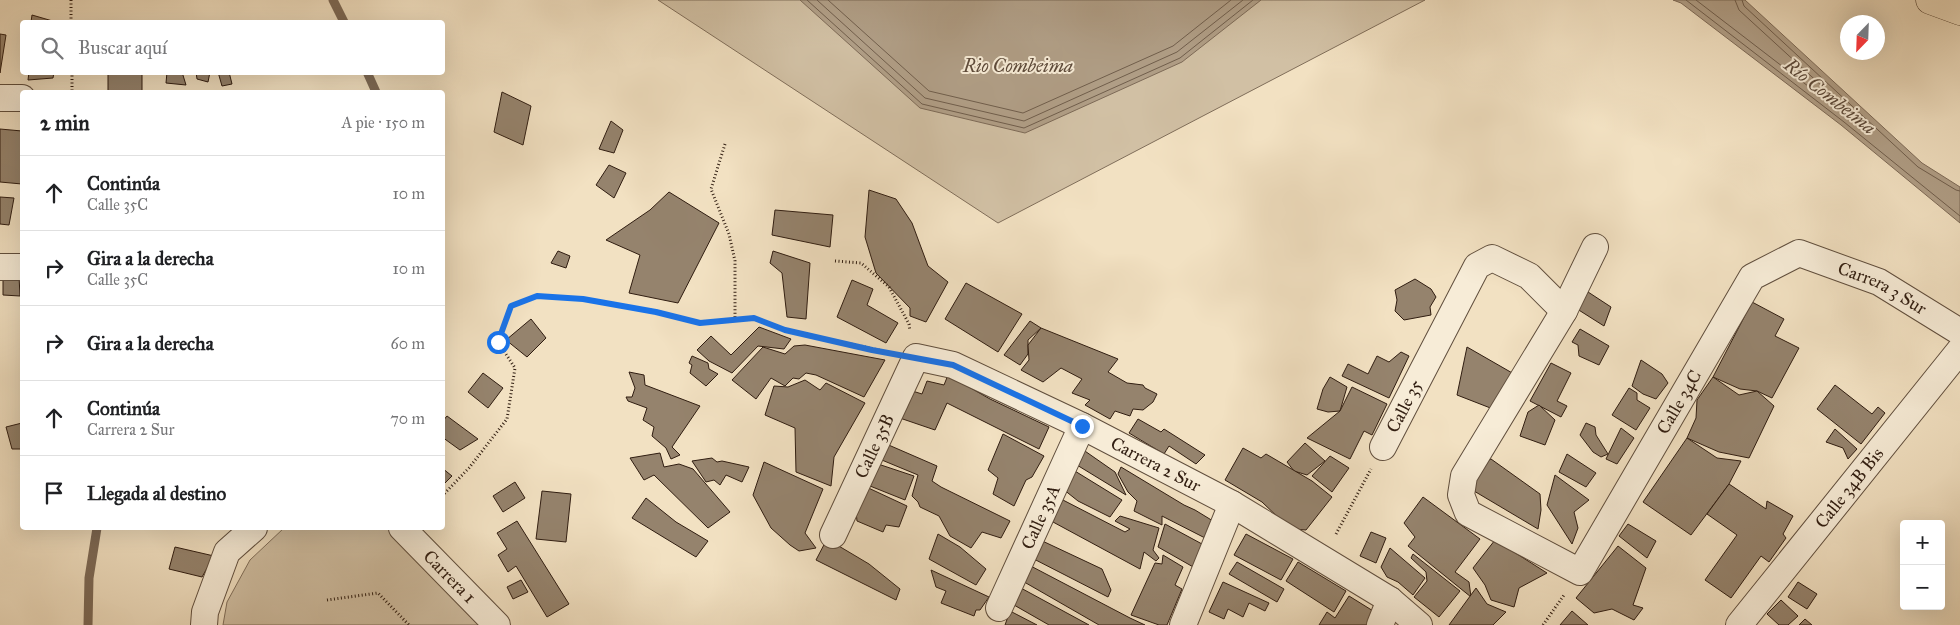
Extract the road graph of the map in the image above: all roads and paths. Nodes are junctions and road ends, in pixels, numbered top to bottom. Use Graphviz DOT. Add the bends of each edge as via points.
graph roads {
  1 [pos="71,0"];
  2 [pos="1930,0"];
  3 [pos="1960,11"];
  4 [pos="71,20"];
  5 [pos="72,75"];
  6 [pos="72,90"];
  7 [pos="0,98"];
  8 [pos="20,98"];
  9 [pos="725,144"];
  10 [pos="1595,247"];
  11 [pos="1799,252"];
  12 [pos="835,260"];
  13 [pos="0,267"];
  14 [pos="20,267"];
  15 [pos="1564,311"];
  16 [pos="735,320"];
  17 [pos="1960,332"];
  18 [pos="1960,350"];
  19 [pos="916,357"];
  20 [pos="1082,426"];
  21 [pos="1383,447"];
  22 [pos="445,493"];
  23 [pos="1232,504"];
  24 [pos="252,530"];
  25 [pos="404,530"];
  26 [pos="833,535"];
  27 [pos="1323,559"];
  28 [pos="1580,572"];
  29 [pos="327,600"];
  30 [pos="1390,600"];
  31 [pos="999,608"];
  32 [pos="204,625"];
  33 [pos="409,625"];
  34 [pos="497,625"];
  35 [pos="1184,625"];
  36 [pos="1380,625"];
  37 [pos="1418,625"];
  38 [pos="1543,625"];
  39 [pos="1739,625"];
  1 -- 4 [label="path"];
  2 -- 3 [label="highway"];
  5 -- 6 [label="path"];
  7 -- 8 [label="street"];
  9 -- 16 [label="path" via="711,189 729,234 735,261"];
  10 -- 15 [label="street"];
  11 -- 17 [label="street, Carrera 3 Sur" via="1880,282"];
  11 -- 28 [label="street, Calle 34C" via="1752,277"];
  12 -- 19 [label="path" via="861,263 889,287 909,324"];
  13 -- 14 [label="street"];
  15 -- 21 [label="street, Calle 35" via="1529,276 1492,258 1477,266"];
  15 -- 28 [label="street" via="1464,476 1461,495 1468,514"];
  16 -- 19 [label="path" via="754,318 785,330"];
  16 -- 22 [label="path" via="700,323 583,299 537,296 511,306 498,342 515,368 507,419"];
  18 -- 39 [label="street, Calle 34B Bis"];
  19 -- 20 [label="street, Carrera 2 Sur" via="953,365"];
  19 -- 26 [label="street, Calle 35B"];
  20 -- 23 [label="street, Carrera 2 Sur"];
  20 -- 31 [label="street, Calle 35A"];
  21 -- 27 [label="path, Calle 35"];
  23 -- 27 [label="street, Carrera 2 Sur"];
  23 -- 35 [label="street"];
  24 -- 32 [label="street" via="227,552 205,612"];
  25 -- 34 [label="street, Carrera 1"];
  27 -- 30 [label="street, Carrera 2 Sur"];
  28 -- 38 [label="path"];
  29 -- 33 [label="path" via="378,593"];
  30 -- 36 [label="street"];
  30 -- 37 [label="street, Carrera 2 Sur"];
}
